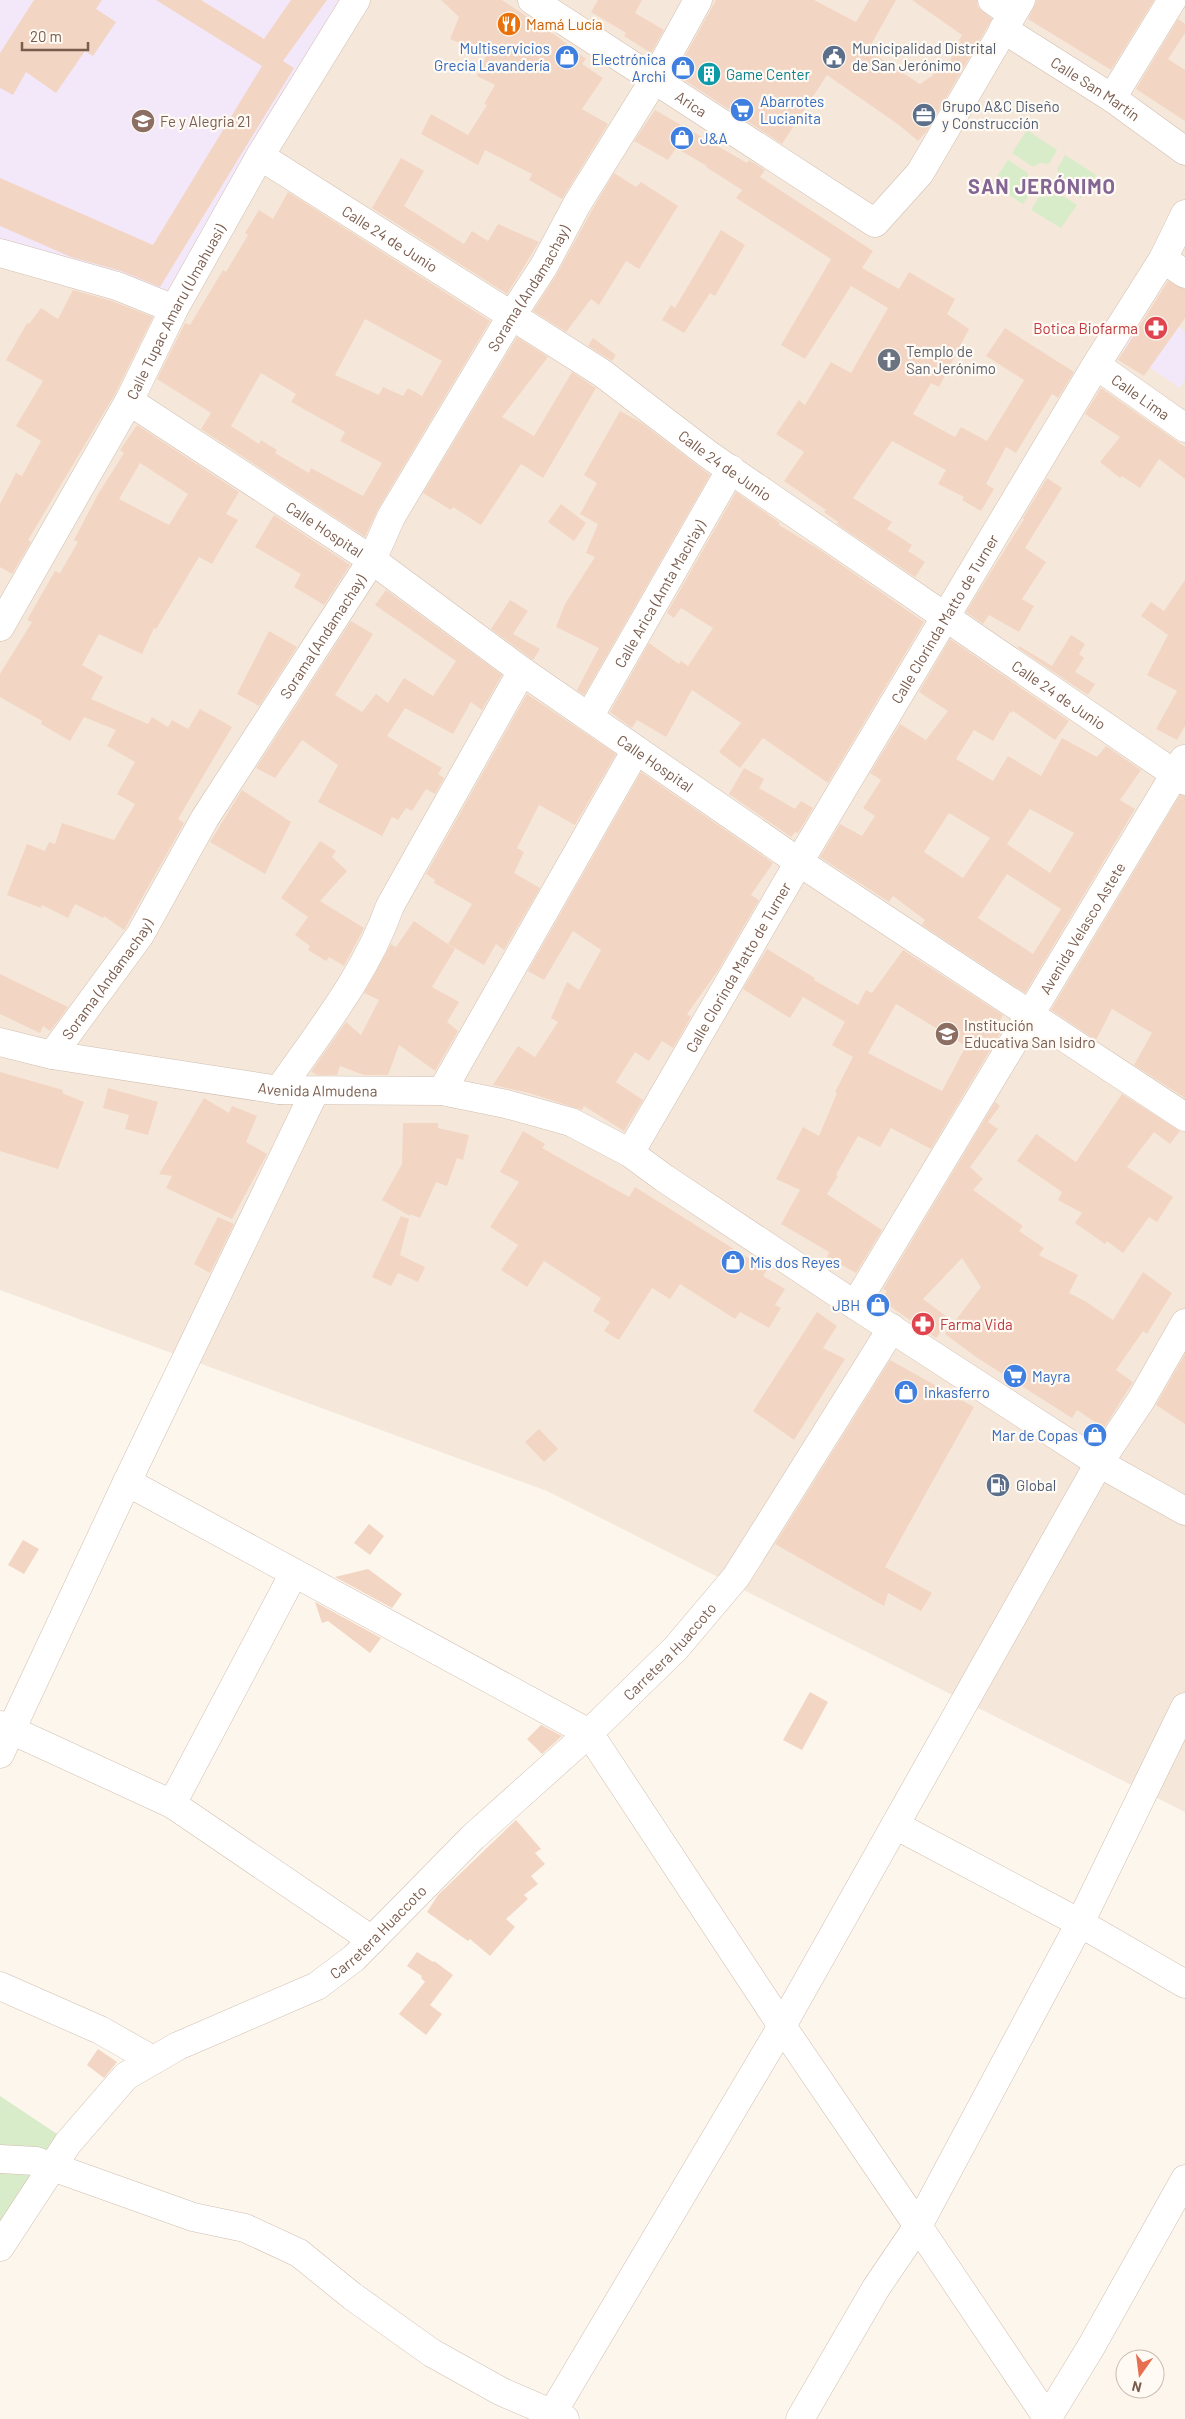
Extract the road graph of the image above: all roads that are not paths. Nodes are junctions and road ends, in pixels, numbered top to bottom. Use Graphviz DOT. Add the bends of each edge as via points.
graph roads {
  1 [pos="356,0"];
  2 [pos="532,0"];
  3 [pos="698,0"];
  4 [pos="1172,0"];
  5 [pos="1007,11"];
  6 [pos="654,80"];
  7 [pos="1112,98"];
  8 [pos="1185,151"];
  9 [pos="260,156"];
  10 [pos="1185,214"];
  11 [pos="0,253"];
  12 [pos="1163,259"];
  13 [pos="1185,274"];
  14 [pos="174,309"];
  15 [pos="512,315"];
  16 [pos="1096,365"];
  17 [pos="130,401"];
  18 [pos="1185,428"];
  19 [pos="731,469"];
  20 [pos="372,560"];
  21 [pos="946,618"];
  22 [pos="0,627"];
  23 [pos="522,671"];
  24 [pos="589,717"];
  25 [pos="636,750"];
  26 [pos="1182,771"];
  27 [pos="799,862"];
  28 [pos="1031,1014"];
  29 [pos="0,1042"];
  30 [pos="52,1055"];
  31 [pos="278,1090"];
  32 [pos="315,1091"];
  33 [pos="442,1091"];
  34 [pos="1185,1117"];
  35 [pos="630,1153"];
  36 [pos="855,1305"];
  37 [pos="1185,1323"];
  38 [pos="892,1328"];
  39 [pos="1099,1463"];
  40 [pos="127,1482"];
  41 [pos="1185,1511"];
  42 [pos="294,1573"];
  43 [pos="1185,1708"];
  44 [pos="589,1733"];
  45 [pos="4,1736"];
  46 [pos="172,1804"];
  47 [pos="895,1825"];
  48 [pos="1080,1923"];
  49 [pos="372,1940"];
  50 [pos="1185,1984"];
  51 [pos="0,1986"];
  52 [pos="782,2026"];
  53 [pos="153,2060"];
  54 [pos="0,2159"];
  55 [pos="53,2166"];
  56 [pos="1185,2179"];
  57 [pos="918,2226"];
  58 [pos="0,2246"];
  59 [pos="559,2416"];
  60 [pos="800,2419"];
  61 [pos="1048,2419"];
  1 -- 9 [label="street, Calle Tupac Amaru (Umahuasi)"];
  2 -- 6 [label="street, Arica"];
  3 -- 6 [label="street, Sorama (Andamachay)"];
  4 -- 7 [label="street"];
  5 -- 6 [label="street, Arica" via="920,173 875,223"];
  5 -- 7 [label="street, Calle San Martín"];
  6 -- 15 [label="street, Sorama (Andamachay)"];
  7 -- 8 [label="street, Calle San Martín"];
  9 -- 14 [label="street, Calle Tupac Amaru (Umahuasi)"];
  9 -- 15 [label="street, Calle 24 de Junio"];
  10 -- 12 [label="street, Calle Clorinda Matto de Turner"];
  11 -- 14 [label="street" via="117,286"];
  12 -- 13 [label="street"];
  12 -- 16 [label="street, Calle Clorinda Matto de Turner"];
  14 -- 17 [label="street, Calle Tupac Amaru (Umahuasi)"];
  15 -- 19 [label="street, Calle 24 de Junio" via="602,374 709,456"];
  15 -- 20 [label="street, Sorama (Andamachay)" via="391,517"];
  16 -- 18 [label="street, Calle Lima"];
  16 -- 21 [label="street, Calle Clorinda Matto de Turner"];
  17 -- 20 [label="street, Calle Hospital"];
  17 -- 22 [label="street, Calle Tupac Amaru (Umahuasi)"];
  19 -- 21 [label="street, Calle 24 de Junio"];
  19 -- 24 [label="street, Calle Arica (Amta Mach'ay)"];
  20 -- 23 [label="street, Calle Hospital"];
  20 -- 30 [label="street, Sorama (Andamachay)" via="205,818 140,935"];
  21 -- 26 [label="street, Calle 24 de Junio"];
  21 -- 27 [label="street, Calle Clorinda Matto de Turner"];
  23 -- 24 [label="street, Calle Hospital"];
  23 -- 31 [label="street" via="390,906 380,934 357,978"];
  24 -- 25 [label="street, Calle Hospital"];
  25 -- 27 [label="street, Calle Hospital"];
  25 -- 33 [label="street"];
  26 -- 28 [label="street, Avenida Velasco Astete"];
  27 -- 28 [label="street, Calle Hospital"];
  27 -- 35 [label="street, Calle Clorinda Matto de Turner"];
  28 -- 34 [label="street, Calle Hospital"];
  28 -- 36 [label="street, Avenida Velasco Astete"];
  29 -- 30 [label="street, Avenida Almudena"];
  30 -- 31 [label="street, Avenida Almudena"];
  31 -- 32 [label="street, Avenida Almudena"];
  32 -- 33 [label="street, Avenida Almudena"];
  32 -- 40 [label="street"];
  33 -- 35 [label="street, Avenida Almudena" via="571,1122"];
  35 -- 36 [label="street"];
  36 -- 38 [label="street"];
  37 -- 39 [label="street" via="1142,1400"];
  38 -- 39 [label="street"];
  38 -- 44 [label="street, Carretera Huaccoto" via="736,1577 676,1648"];
  39 -- 41 [label="street"];
  39 -- 47 [label="street"];
  40 -- 42 [label="street"];
  40 -- 45 [label="street"];
  42 -- 44 [label="street"];
  42 -- 46 [label="street"];
  43 -- 48 [label="street"];
  44 -- 49 [label="street, Carretera Huaccoto" via="473,1837"];
  44 -- 52 [label="street"];
  45 -- 46 [label="street"];
  46 -- 49 [label="street"];
  47 -- 48 [label="street"];
  47 -- 52 [label="street"];
  48 -- 50 [label="street"];
  48 -- 57 [label="street"];
  49 -- 53 [label="street, Carretera Huaccoto" via="317,1986"];
  51 -- 53 [label="street" via="100,2030"];
  52 -- 57 [label="street"];
  52 -- 59 [label="street"];
  53 -- 55 [label="street, Carretera Huaccoto" via="126,2076"];
  54 -- 55 [label="street" via="36,2161"];
  55 -- 58 [label="street, Carretera Huaccoto"];
  55 -- 59 [label="street" via="192,2217 245,2228 299,2253 432,2353 502,2392"];
  56 -- 61 [label="street"];
  57 -- 60 [label="street" via="876,2288"];
  57 -- 61 [label="street"];
}
